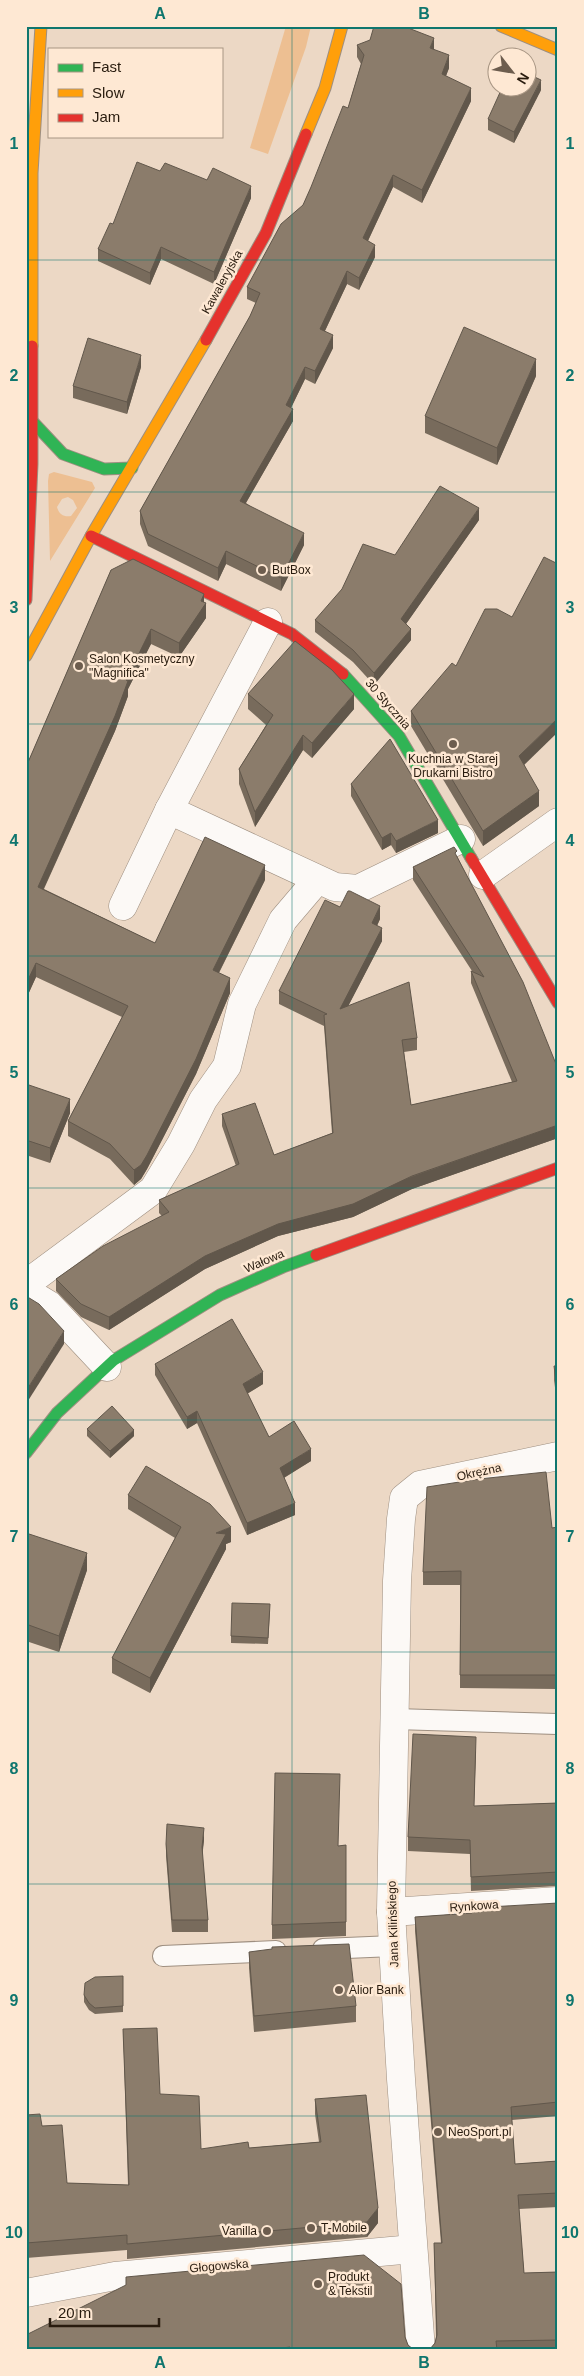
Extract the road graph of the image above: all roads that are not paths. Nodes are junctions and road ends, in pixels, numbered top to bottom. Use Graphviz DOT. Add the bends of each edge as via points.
graph roads {
  1 [pos="41,26"];
  2 [pos="342,26"];
  3 [pos="501,26"];
  4 [pos="558,50"];
  5 [pos="31,74"];
  6 [pos="29,249"];
  7 [pos="32,421"];
  8 [pos="132,468"];
  9 [pos="91,536"];
  10 [pos="26,600"];
  11 [pos="268,622"];
  12 [pos="26,656"];
  13 [pos="169,810"];
  14 [pos="558,822"];
  15 [pos="462,839"];
  16 [pos="483,874"];
  17 [pos="317,880"];
  18 [pos="123,906"];
  19 [pos="558,1003"];
  20 [pos="558,1168"];
  21 [pos="26,1284"];
  22 [pos="26,1291"];
  23 [pos="107,1367"];
  24 [pos="26,1453"];
  25 [pos="558,1456"];
  26 [pos="404,1498"];
  27 [pos="395,1719"];
  28 [pos="557,1724"];
  29 [pos="558,1900"];
  30 [pos="391,1912"];
  31 [pos="393,1946"];
  32 [pos="162,1956"];
  33 [pos="413,2249"];
  34 [pos="26,2293"];
  35 [pos="421,2350"];
  1 -- 5 [label="street"];
  2 -- 8 [label="street, Kawaleryjska" via="325,88 266,233"];
  3 -- 4 [label="street"];
  5 -- 6 [label="street"];
  6 -- 7 [label="street"];
  7 -- 8 [label="street" via="63,454 104,469"];
  7 -- 10 [label="street"];
  8 -- 9 [label="street, Kawaleryjska"];
  9 -- 11 [label="street, 30 Stycznia"];
  9 -- 12 [label="street, Kawaleryjska"];
  11 -- 13 [label="street"];
  11 -- 15 [label="street, 30 Stycznia" via="292,634 343,674 392,727"];
  13 -- 17 [label="street"];
  13 -- 18 [label="street"];
  14 -- 16 [label="street"];
  15 -- 16 [label="street, 30 Stycznia"];
  15 -- 17 [label="street" via="358,889 336,887"];
  16 -- 19 [label="street, 30 Stycznia"];
  17 -- 21 [label="street" via="283,920 242,1004 227,1066 203,1100 153,1190"];
  20 -- 23 [label="street, Wałowa" via="282,1267 220,1295"];
  22 -- 23 [label="street" via="49,1305"];
  23 -- 24 [label="street, Wałowa" via="57,1413"];
  25 -- 26 [label="street, Okrężna" via="420,1485"];
  26 -- 27 [label="street, Jana Kilińskiego" via="397,1580"];
  27 -- 28 [label="lane"];
  27 -- 30 [label="street, Jana Kilińskiego"];
  29 -- 30 [label="street, Rynkowa"];
  30 -- 31 [label="street, Jana Kilińskiego"];
  31 -- 32 [label="lane"];
  31 -- 33 [label="street, Jana Kilińskiego"];
  33 -- 34 [label="street, Głogowska" via="115,2276"];
  33 -- 35 [label="street, Jana Kilińskiego"];
}
